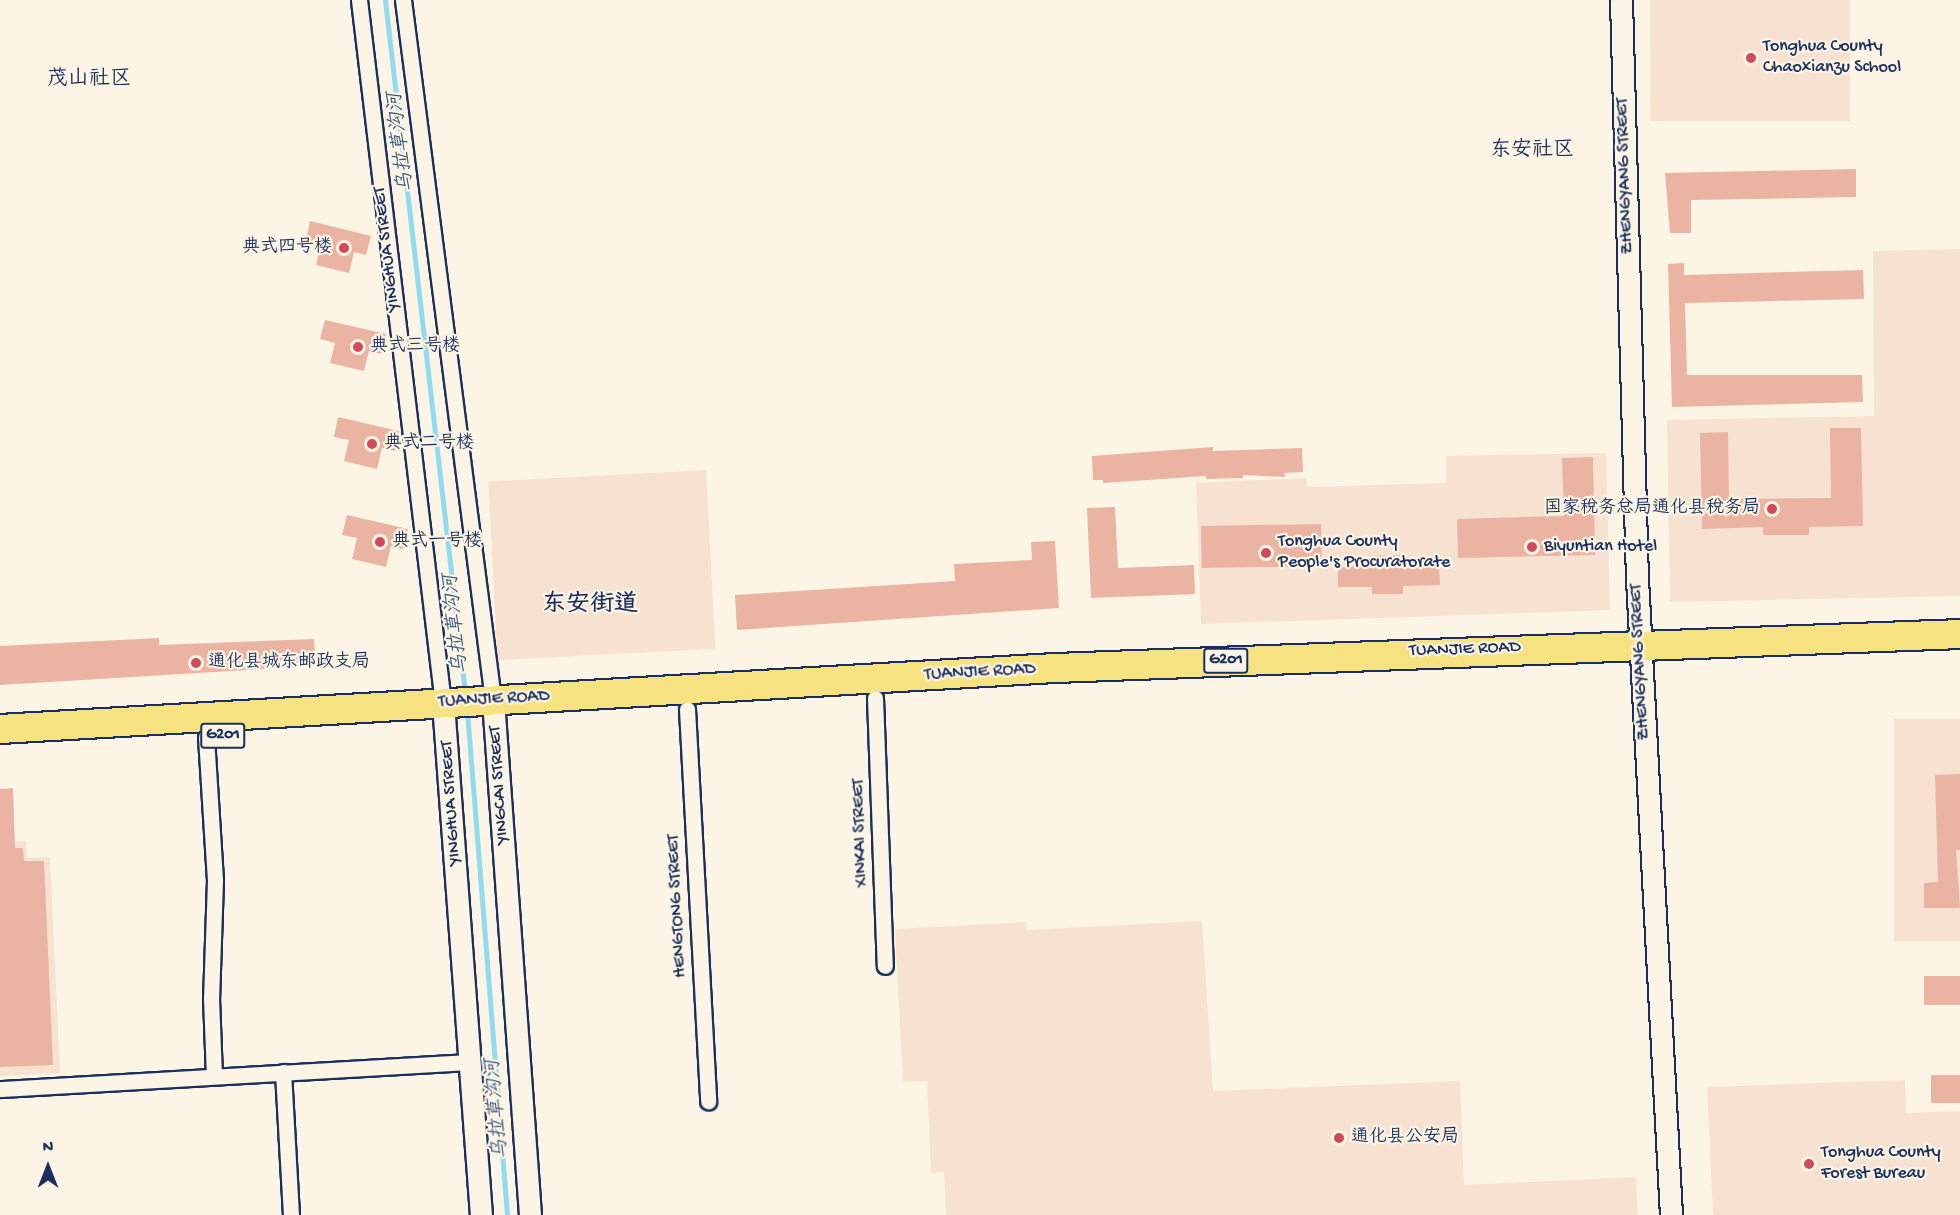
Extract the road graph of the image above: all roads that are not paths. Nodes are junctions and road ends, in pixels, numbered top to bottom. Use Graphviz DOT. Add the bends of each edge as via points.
graph roads {
  1 [pos="358,0"];
  2 [pos="403,0"];
  3 [pos="1621,0"];
  4 [pos="1960,634"];
  5 [pos="1641,653"];
  6 [pos="1960,654"];
  7 [pos="875,698"];
  8 [pos="687,709"];
  9 [pos="494,710"];
  10 [pos="444,713"];
  11 [pos="0,729"];
  12 [pos="206,737"];
  13 [pos="0,749"];
  14 [pos="885,966"];
  15 [pos="470,1062"];
  16 [pos="283,1072"];
  17 [pos="214,1076"];
  18 [pos="0,1089"];
  19 [pos="708,1101"];
  20 [pos="291,1215"];
  21 [pos="481,1215"];
  22 [pos="530,1215"];
  23 [pos="1671,1215"];
  1 -- 10 [label="street, YINGHUA STREET"];
  2 -- 9 [label="street, YINGCAI STREET"];
  3 -- 5 [label="street, ZHENGYANG STREET"];
  4 -- 5 [label="highway, TUANJIE ROAD / G201"];
  5 -- 6 [label="highway, TUANJIE ROAD / G201"];
  5 -- 7 [label="highway, TUANJIE ROAD / G201"];
  5 -- 9 [label="highway, TUANJIE ROAD / G201" via="1056,668"];
  5 -- 23 [label="street, ZHENGYANG STREET"];
  7 -- 8 [label="highway, TUANJIE ROAD / G201"];
  7 -- 14 [label="street, XINKAI STREET"];
  8 -- 9 [label="highway, TUANJIE ROAD / G201"];
  8 -- 19 [label="street, HENGTONG STREET"];
  9 -- 10 [label="highway, TUANJIE ROAD / G201"];
  9 -- 22 [label="street, YINGCAI STREET"];
  10 -- 11 [label="highway, TUANJIE ROAD / G201"];
  10 -- 12 [label="highway, TUANJIE ROAD / G201"];
  10 -- 15 [label="street, YINGHUA STREET"];
  12 -- 13 [label="highway, TUANJIE ROAD / G201"];
  12 -- 17 [label="street" via="215,880 211,998"];
  15 -- 16 [label="street"];
  15 -- 21 [label="street, YINGHUA STREET"];
  16 -- 17 [label="street"];
  16 -- 20 [label="street"];
  17 -- 18 [label="street"];
}
